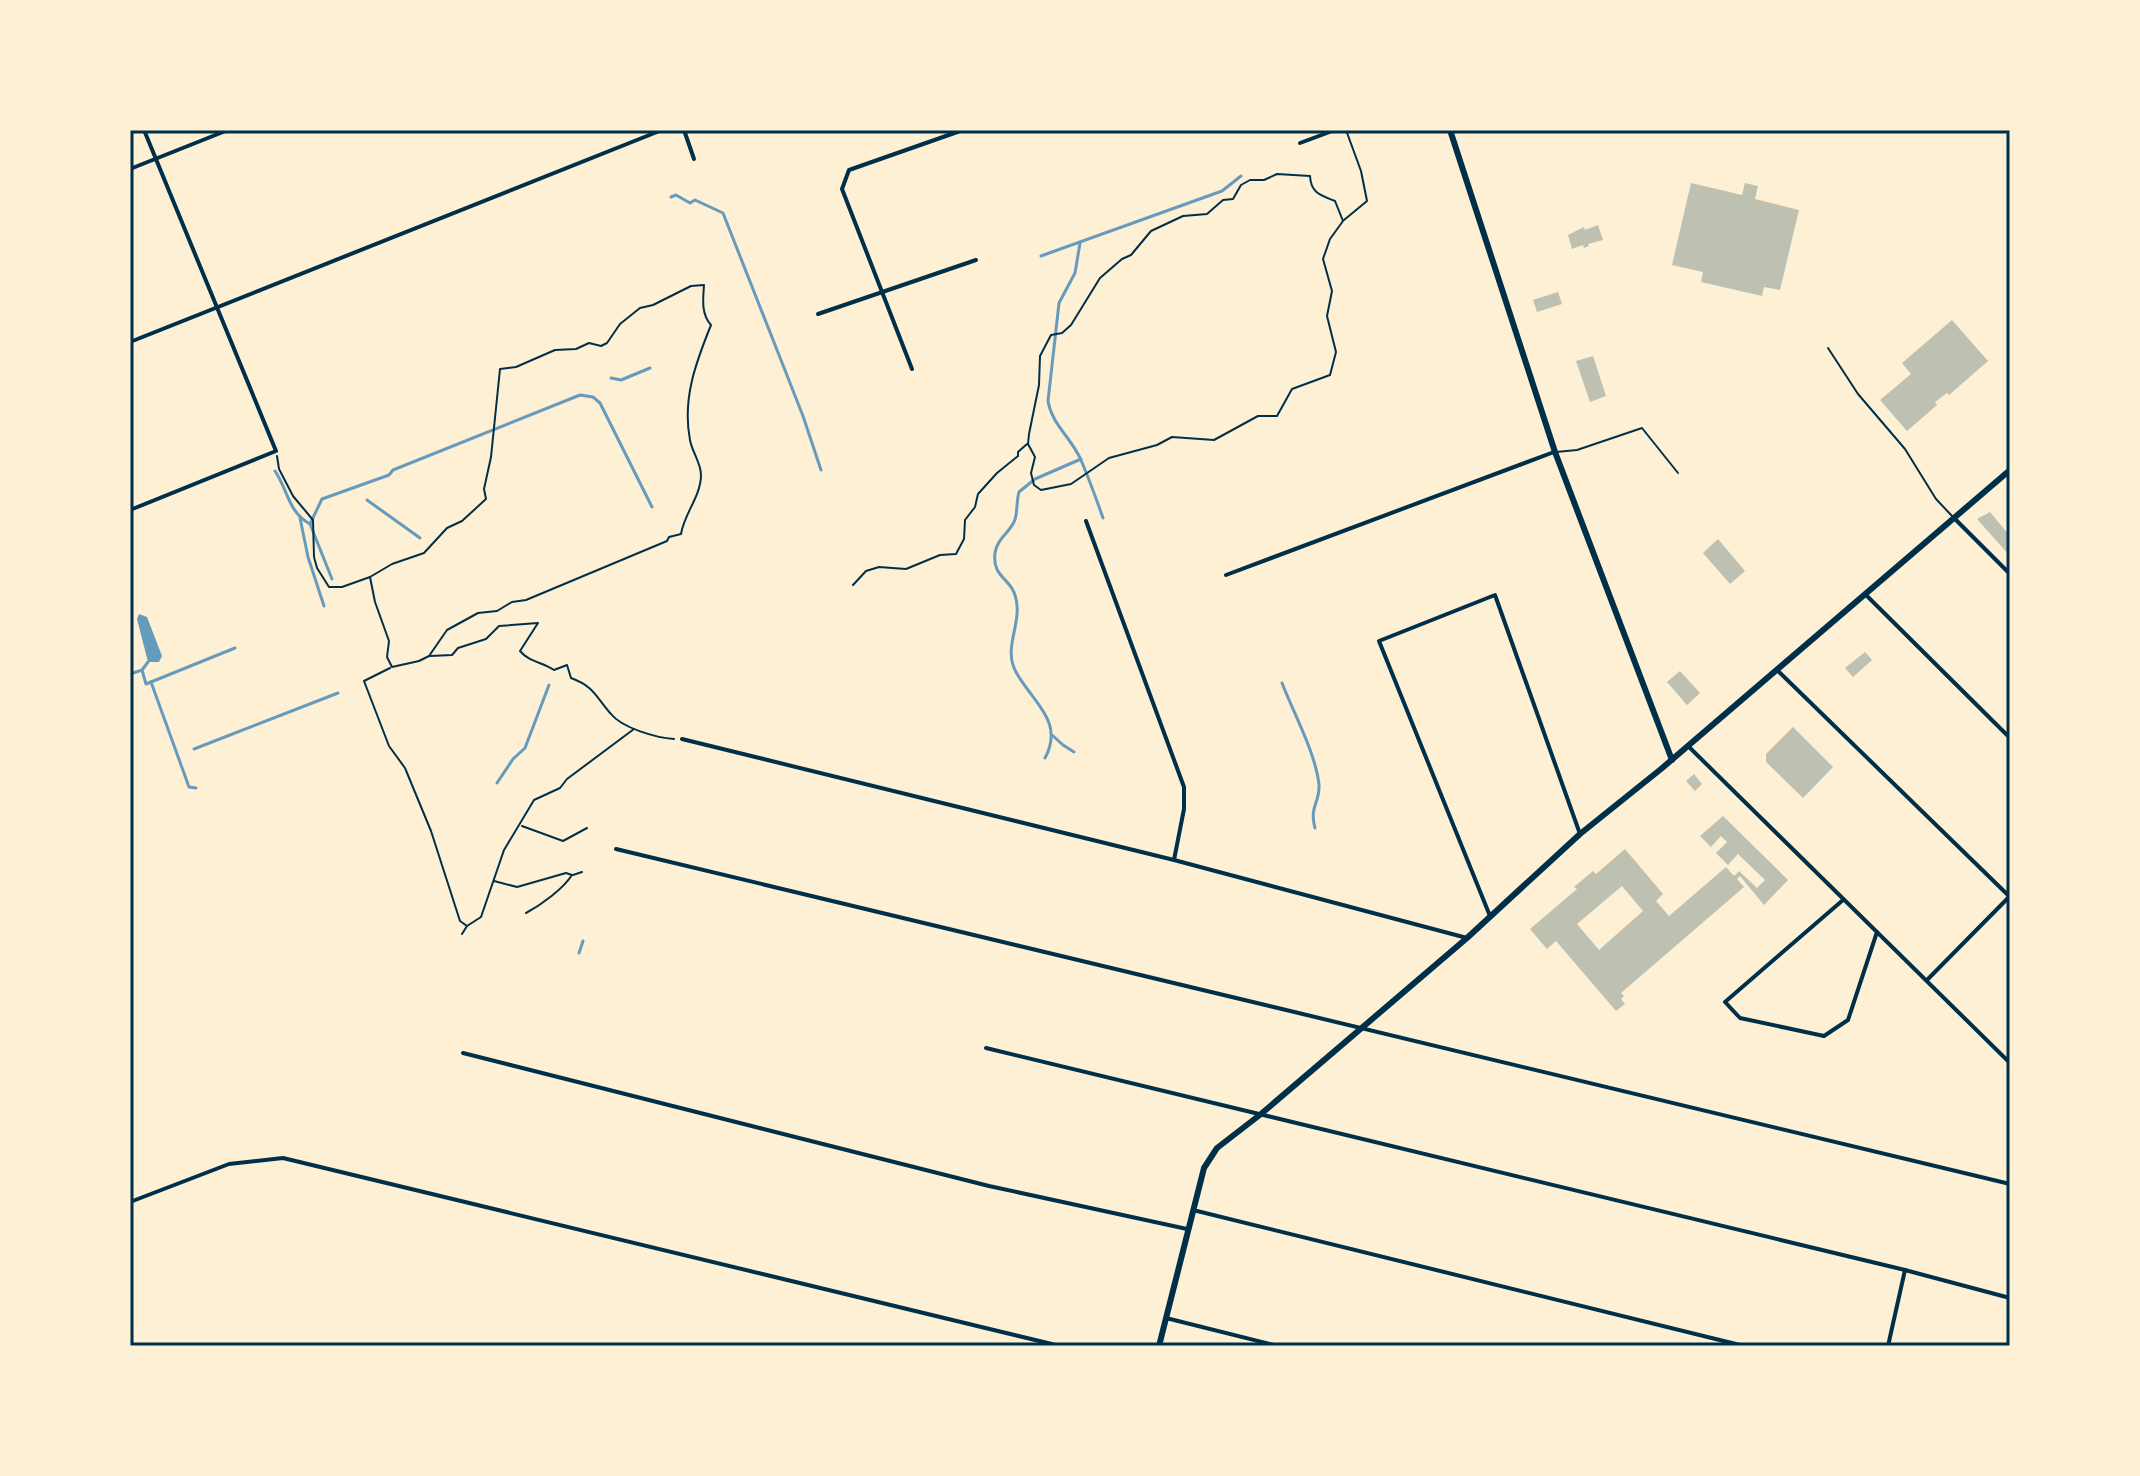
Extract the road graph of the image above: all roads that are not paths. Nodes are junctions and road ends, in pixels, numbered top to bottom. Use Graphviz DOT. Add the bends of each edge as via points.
graph roads {
  1 [pos="144,130"];
  2 [pos="228,130"];
  3 [pos="662,130"];
  4 [pos="684,130"];
  5 [pos="963,130"];
  6 [pos="1335,130"];
  7 [pos="1450,130"];
  8 [pos="1300,143"];
  9 [pos="155,159"];
  10 [pos="694,159"];
  11 [pos="130,169"];
  12 [pos="976,260"];
  13 [pos="882,291"];
  14 [pos="216,307"];
  15 [pos="818,314"];
  16 [pos="130,342"];
  17 [pos="1828,348"];
  18 [pos="912,369"];
  19 [pos="1555,452"];
  20 [pos="2010,470"];
  21 [pos="1678,473"];
  22 [pos="130,510"];
  23 [pos="1954,518"];
  24 [pos="1086,521"];
  25 [pos="2010,574"];
  26 [pos="1226,575"];
  27 [pos="1865,594"];
  28 [pos="1777,670"];
  29 [pos="2010,738"];
  30 [pos="682,739"];
  31 [pos="1688,746"];
  32 [pos="1672,760"];
  33 [pos="1580,834"];
  34 [pos="616,849"];
  35 [pos="1174,860"];
  36 [pos="2010,897"];
  37 [pos="1844,899"];
  38 [pos="1490,916"];
  39 [pos="1877,932"];
  40 [pos="1467,938"];
  41 [pos="1926,981"];
  42 [pos="1362,1026"];
  43 [pos="986,1048"];
  44 [pos="463,1053"];
  45 [pos="2010,1063"];
  46 [pos="1261,1114"];
  47 [pos="2010,1184"];
  48 [pos="130,1202"];
  49 [pos="1193,1210"];
  50 [pos="1188,1229"];
  51 [pos="1905,1270"];
  52 [pos="2010,1298"];
  53 [pos="1166,1318"];
  54 [pos="1060,1346"];
  55 [pos="1159,1346"];
  56 [pos="1278,1346"];
  57 [pos="1744,1346"];
  58 [pos="1888,1346"];
  1 -- 9 [label="street"];
  2 -- 9 [label="street"];
  3 -- 14 [label="street"];
  4 -- 10 [label="street"];
  5 -- 13 [label="street" via="849,170 842,189"];
  6 -- 8 [label="street"];
  7 -- 19 [label="street"];
  9 -- 11 [label="street"];
  9 -- 14 [label="street"];
  12 -- 13 [label="street"];
  13 -- 15 [label="street"];
  13 -- 18 [label="street"];
  14 -- 16 [label="street"];
  14 -- 22 [label="street" via="276,451"];
  17 -- 23 [label="lane"];
  19 -- 21 [label="lane" via="1642,428"];
  19 -- 26 [label="street"];
  19 -- 32 [label="street"];
  20 -- 23 [label="street"];
  23 -- 25 [label="street"];
  23 -- 27 [label="street"];
  24 -- 35 [label="street" via="1184,787"];
  27 -- 28 [label="street"];
  27 -- 29 [label="street"];
  28 -- 31 [label="street"];
  28 -- 36 [label="street"];
  30 -- 35 [label="street"];
  31 -- 32 [label="street"];
  31 -- 37 [label="street"];
  32 -- 33 [label="street"];
  33 -- 38 [label="street"];
  33 -- 38 [label="street" via="1495,595 1379,641"];
  34 -- 42 [label="street"];
  35 -- 40 [label="street"];
  36 -- 41 [label="street"];
  37 -- 39 [label="street"];
  37 -- 39 [label="street" via="1725,1002 1740,1018 1824,1036 1848,1020"];
  38 -- 40 [label="street"];
  39 -- 41 [label="street"];
  40 -- 42 [label="street"];
  41 -- 45 [label="street"];
  42 -- 46 [label="street"];
  42 -- 47 [label="street"];
  43 -- 46 [label="street"];
  44 -- 50 [label="street" via="989,1186"];
  46 -- 49 [label="street" via="1217,1148 1204,1168"];
  46 -- 51 [label="street"];
  48 -- 54 [label="street" via="229,1164 283,1158"];
  49 -- 50 [label="street"];
  49 -- 57 [label="street"];
  50 -- 53 [label="street"];
  51 -- 52 [label="street"];
  51 -- 58 [label="street"];
  53 -- 55 [label="street"];
  53 -- 56 [label="street"];
}
